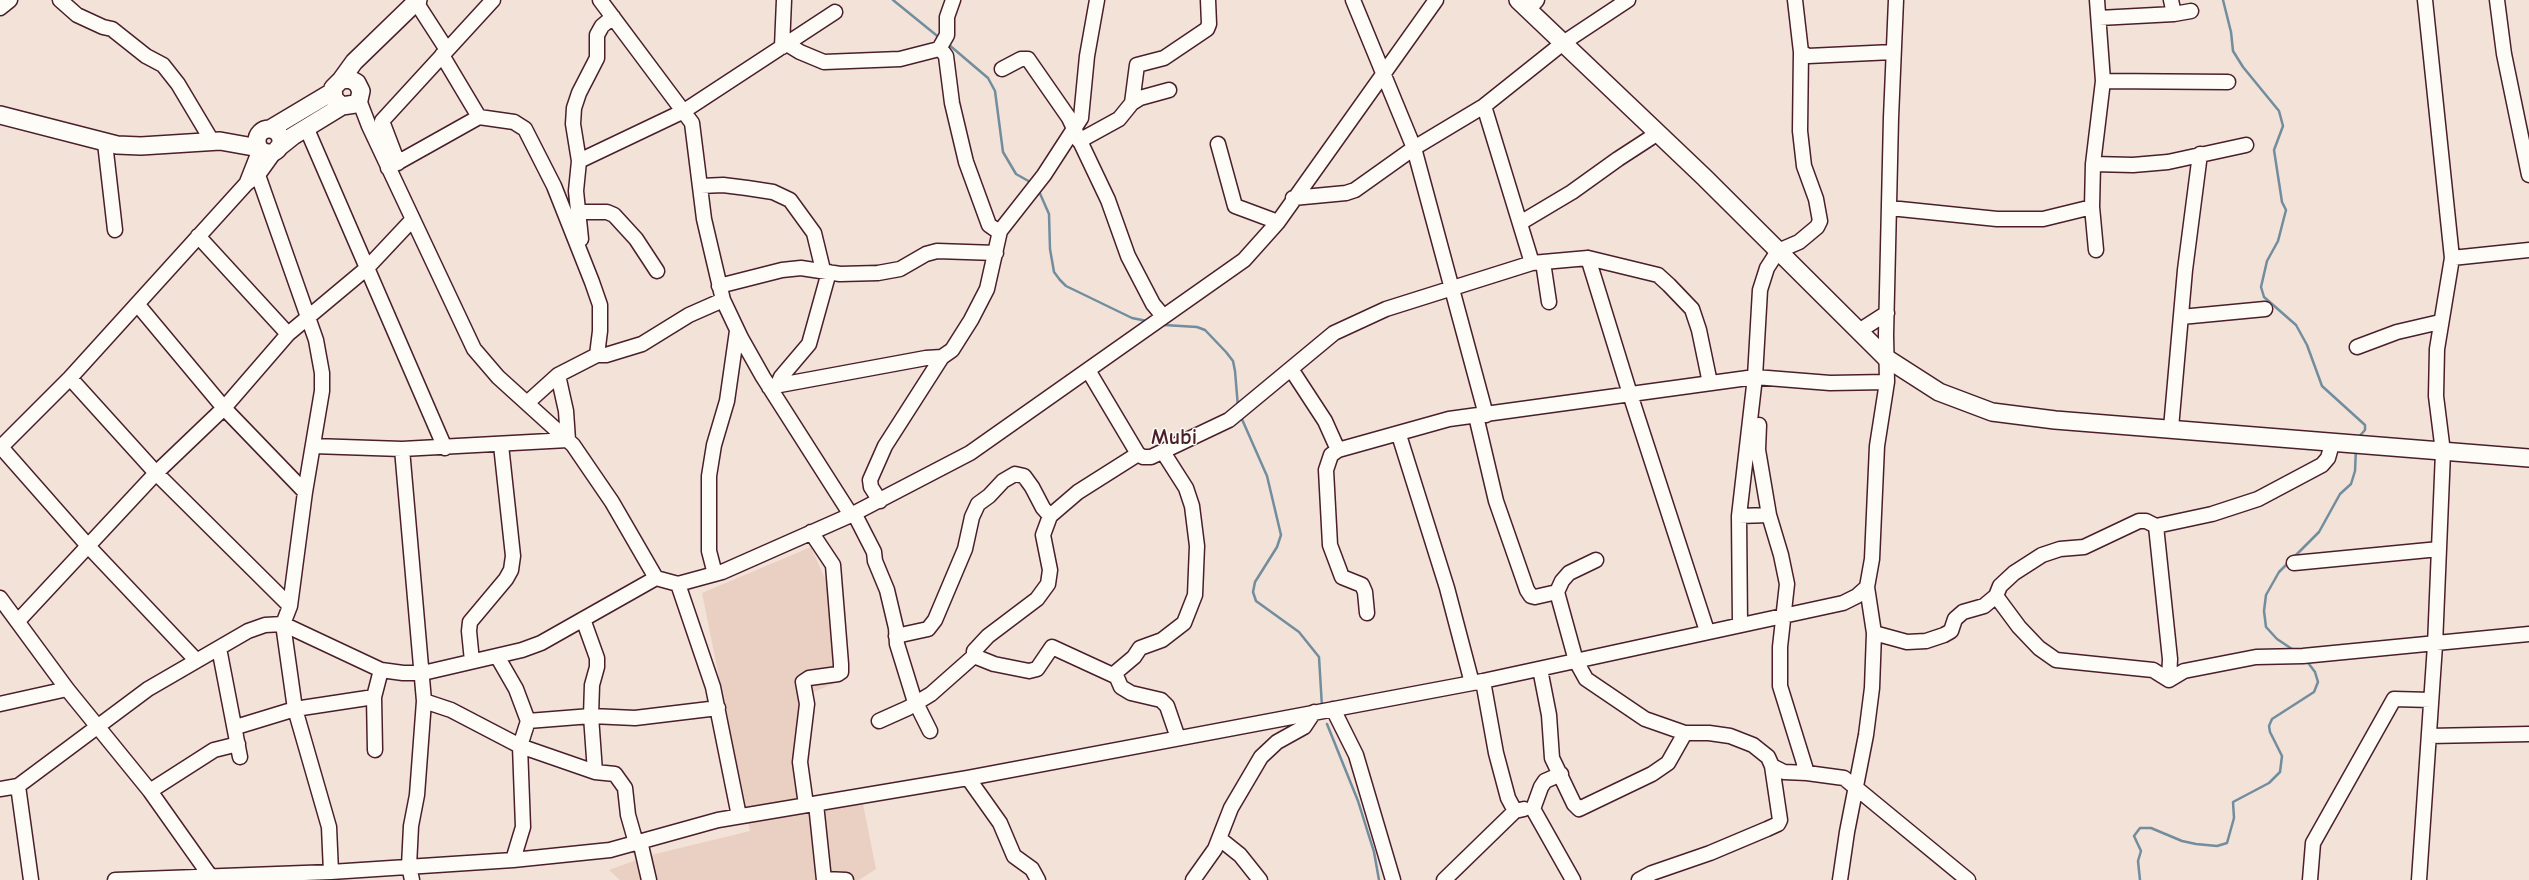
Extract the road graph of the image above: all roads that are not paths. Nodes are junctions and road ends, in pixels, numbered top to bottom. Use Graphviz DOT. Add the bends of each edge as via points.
graph roads {
  1 [pos="10,0"];
  2 [pos="60,0"];
  3 [pos="494,0"];
  4 [pos="600,0"];
  5 [pos="784,0"];
  6 [pos="953,0"];
  7 [pos="1097,0"];
  8 [pos="1208,0"];
  9 [pos="1353,0"];
  10 [pos="1436,0"];
  11 [pos="1628,0"];
  12 [pos="1795,0"];
  13 [pos="1896,0"];
  14 [pos="2097,0"];
  15 [pos="2171,0"];
  16 [pos="2425,0"];
  17 [pos="2497,0"];
  18 [pos="417,1"];
  19 [pos="1528,3"];
  20 [pos="0,8"];
  21 [pos="2191,11"];
  22 [pos="835,12"];
  23 [pos="2174,14"];
  24 [pos="613,17"];
  25 [pos="2099,18"];
  26 [pos="942,43"];
  27 [pos="1563,44"];
  28 [pos="785,46"];
  29 [pos="370,48"];
  30 [pos="445,52"];
  31 [pos="1801,52"];
  32 [pos="1893,52"];
  33 [pos="1002,69"];
  34 [pos="1384,72"];
  35 [pos="2103,81"];
  36 [pos="2228,82"];
  37 [pos="337,86"];
  38 [pos="1169,90"];
  39 [pos="352,101"];
  40 [pos="1132,103"];
  41 [pos="1484,106"];
  42 [pos="684,111"];
  43 [pos="0,115"];
  44 [pos="479,117"];
  45 [pos="306,127"];
  46 [pos="268,130"];
  47 [pos="1658,134"];
  48 [pos="1077,136"];
  49 [pos="216,141"];
  50 [pos="105,143"];
  51 [pos="1218,144"];
  52 [pos="2246,145"];
  53 [pos="1414,148"];
  54 [pos="268,149"];
  55 [pos="2200,154"];
  56 [pos="579,161"];
  57 [pos="2093,164"];
  58 [pos="393,166"];
  59 [pos="2529,175"];
  60 [pos="258,176"];
  61 [pos="246,184"];
  62 [pos="701,186"];
  63 [pos="1293,198"];
  64 [pos="2092,206"];
  65 [pos="1890,208"];
  66 [pos="579,212"];
  67 [pos="413,218"];
  68 [pos="1278,222"];
  69 [pos="1520,223"];
  70 [pos="115,230"];
  71 [pos="1000,232"];
  72 [pos="198,236"];
  73 [pos="2096,250"];
  74 [pos="2529,250"];
  75 [pos="1778,251"];
  76 [pos="996,253"];
  77 [pos="584,257"];
  78 [pos="1588,258"];
  79 [pos="2452,258"];
  80 [pos="1538,263"];
  81 [pos="367,268"];
  82 [pos="657,271"];
  83 [pos="826,271"];
  84 [pos="720,286"];
  85 [pos="1453,289"];
  86 [pos="723,300"];
  87 [pos="1549,302"];
  88 [pos="138,305"];
  89 [pos="2265,309"];
  90 [pos="1887,312"];
  91 [pos="1163,316"];
  92 [pos="2181,317"];
  93 [pos="309,319"];
  94 [pos="2440,322"];
  95 [pos="737,331"];
  96 [pos="1859,331"];
  97 [pos="288,334"];
  98 [pos="2357,347"];
  99 [pos="597,355"];
  100 [pos="942,358"];
  101 [pos="1886,358"];
  102 [pos="1291,369"];
  103 [pos="1088,370"];
  104 [pos="558,375"];
  105 [pos="1755,377"];
  106 [pos="70,378"];
  107 [pos="1887,382"];
  108 [pos="1710,383"];
  109 [pos="773,386"];
  110 [pos="1630,394"];
  111 [pos="527,403"];
  112 [pos="224,408"];
  113 [pos="1760,408"];
  114 [pos="1481,415"];
  115 [pos="2171,428"];
  116 [pos="1399,435"];
  117 [pos="568,440"];
  118 [pos="2335,444"];
  119 [pos="501,445"];
  120 [pos="313,446"];
  121 [pos="0,447"];
  122 [pos="445,448"];
  123 [pos="402,449"];
  124 [pos="1338,450"];
  125 [pos="1163,452"];
  126 [pos="2443,452"];
  127 [pos="1138,454"];
  128 [pos="2529,458"];
  129 [pos="156,473"];
  130 [pos="305,492"];
  131 [pos="880,500"];
  132 [pos="853,514"];
  133 [pos="1769,515"];
  134 [pos="1050,516"];
  135 [pos="1739,516"];
  136 [pos="2156,526"];
  137 [pos="811,532"];
  138 [pos="89,547"];
  139 [pos="2439,549"];
  140 [pos="1596,560"];
  141 [pos="2294,563"];
  142 [pos="715,574"];
  143 [pos="656,578"];
  144 [pos="678,584"];
  145 [pos="1867,587"];
  146 [pos="1557,592"];
  147 [pos="1996,596"];
  148 [pos="0,598"];
  149 [pos="290,606"];
  150 [pos="1367,613"];
  151 [pos="1784,616"];
  152 [pos="583,619"];
  153 [pos="18,621"];
  154 [pos="283,624"];
  155 [pos="1740,624"];
  156 [pos="1707,631"];
  157 [pos="1874,633"];
  158 [pos="2529,634"];
  159 [pos="896,636"];
  160 [pos="2435,645"];
  161 [pos="219,648"];
  162 [pos="497,656"];
  163 [pos="974,656"];
  164 [pos="196,660"];
  165 [pos="472,661"];
  166 [pos="1576,661"];
  167 [pos="1540,669"];
  168 [pos="381,670"];
  169 [pos="422,673"];
  170 [pos="1115,676"];
  171 [pos="2169,680"];
  172 [pos="1477,682"];
  173 [pos="67,689"];
  174 [pos="374,697"];
  175 [pos="2431,700"];
  176 [pos="424,701"];
  177 [pos="0,704"];
  178 [pos="917,704"];
  179 [pos="718,708"];
  180 [pos="295,709"];
  181 [pos="1333,709"];
  182 [pos="1314,712"];
  183 [pos="591,716"];
  184 [pos="528,721"];
  185 [pos="879,721"];
  186 [pos="99,727"];
  187 [pos="236,727"];
  188 [pos="930,731"];
  189 [pos="1686,733"];
  190 [pos="2529,734"];
  191 [pos="2429,736"];
  192 [pos="1178,738"];
  193 [pos="520,746"];
  194 [pos="375,750"];
  195 [pos="1772,766"];
  196 [pos="595,772"];
  197 [pos="1807,772"];
  198 [pos="1561,774"];
  199 [pos="968,778"];
  200 [pos="18,786"];
  201 [pos="0,789"];
  202 [pos="1857,789"];
  203 [pos="150,791"];
  204 [pos="811,805"];
  205 [pos="1533,809"];
  206 [pos="1515,811"];
  207 [pos="739,816"];
  208 [pos="1220,839"];
  209 [pos="638,842"];
  210 [pos="513,860"];
  211 [pos="409,866"];
  212 [pos="331,872"];
  213 [pos="213,879"];
  214 [pos="31,880"];
  215 [pos="115,880"];
  216 [pos="412,880"];
  217 [pos="649,880"];
  218 [pos="824,880"];
  219 [pos="846,880"];
  220 [pos="1038,880"];
  221 [pos="1193,880"];
  222 [pos="1260,880"];
  223 [pos="1393,880"];
  224 [pos="1444,880"];
  225 [pos="1573,880"];
  226 [pos="1639,880"];
  227 [pos="1840,880"];
  228 [pos="1968,880"];
  229 [pos="2310,880"];
  230 [pos="2419,880"];
  1 -- 20 [label="street"];
  2 -- 49 [label="street" via="77,15 103,28 112,29 146,56 163,65"];
  3 -- 30 [label="street"];
  4 -- 24 [label="street"];
  5 -- 28 [label="street"];
  6 -- 26 [label="street"];
  7 -- 48 [label="street"];
  8 -- 40 [label="street" via="1207,29 1164,58 1137,65"];
  9 -- 34 [label="street"];
  10 -- 34 [label="street"];
  11 -- 27 [label="street"];
  12 -- 31 [label="street"];
  13 -- 32 [label="street"];
  14 -- 25 [label="street"];
  15 -- 23 [label="street"];
  16 -- 79 [label="street"];
  17 -- 59 [label="street" via="2504,54"];
  18 -- 29 [label="main road"];
  18 -- 30 [label="street"];
  19 -- 27 [label="main road"];
  21 -- 23 [label="street"];
  22 -- 28 [label="street"];
  23 -- 25 [label="street"];
  24 -- 42 [label="street"];
  24 -- 56 [label="street" via="602,26 597,35 597,58 578,93 574,108 573,124"];
  25 -- 35 [label="street"];
  26 -- 28 [label="street" via="900,59 824,62"];
  26 -- 71 [label="street" via="952,103 966,162 989,225"];
  27 -- 41 [label="street"];
  27 -- 47 [label="main road"];
  28 -- 42 [label="street"];
  29 -- 37 [label="main road" via="354,62"];
  29 -- 39 [label="main road"];
  30 -- 44 [label="street"];
  30 -- 58 [label="street" via="382,120"];
  31 -- 32 [label="street" via="1808,56"];
  31 -- 75 [label="street" via="1800,131 1804,166 1818,204 1820,221 1817,227 1799,242"];
  32 -- 65 [label="street"];
  33 -- 48 [label="street" via="1021,59 1028,59 1069,118"];
  34 -- 53 [label="street"];
  34 -- 63 [label="street"];
  35 -- 36 [label="street"];
  35 -- 57 [label="street"];
  37 -- 39 [label="main road" via="334,99"];
  37 -- 39 [label="main road" via="350,79 357,83"];
  37 -- 46 [label="main road"];
  38 -- 40 [label="street" via="1140,98"];
  39 -- 45 [label="main road"];
  39 -- 58 [label="street"];
  40 -- 48 [label="street" via="1119,119"];
  41 -- 53 [label="street"];
  41 -- 69 [label="street"];
  42 -- 56 [label="street"];
  42 -- 62 [label="street" via="692,123 695,134"];
  43 -- 50 [label="main road"];
  44 -- 58 [label="street"];
  44 -- 77 [label="street" via="514,122 525,130 554,186"];
  45 -- 54 [label="main road"];
  45 -- 81 [label="street"];
  46 -- 49 [label="main road"];
  46 -- 54 [label="main road" via="279,136"];
  47 -- 69 [label="street" via="1572,192"];
  47 -- 75 [label="main road"];
  48 -- 71 [label="street"];
  48 -- 91 [label="street" via="1108,200 1128,256 1148,295"];
  49 -- 50 [label="main road" via="141,146"];
  49 -- 54 [label="main road"];
  50 -- 70 [label="street"];
  51 -- 68 [label="street" via="1235,206"];
  52 -- 55 [label="street"];
  53 -- 63 [label="street" via="1356,190"];
  53 -- 85 [label="street"];
  54 -- 60 [label="street"];
  54 -- 61 [label="street"];
  55 -- 57 [label="street" via="2168,162 2133,165"];
  55 -- 92 [label="street"];
  56 -- 66 [label="street" via="576,191"];
  57 -- 64 [label="street"];
  58 -- 67 [label="street"];
  60 -- 61 [label="street"];
  60 -- 93 [label="street"];
  61 -- 72 [label="street"];
  62 -- 83 [label="street" via="723,185 773,192 790,200 814,233"];
  62 -- 84 [label="street" via="704,219"];
  63 -- 68 [label="street"];
  64 -- 65 [label="street" via="2043,220 1997,219"];
  64 -- 73 [label="street"];
  65 -- 90 [label="street"];
  66 -- 77 [label="street"];
  66 -- 82 [label="street" via="607,212 614,215 636,238"];
  67 -- 81 [label="street"];
  67 -- 111 [label="street" via="474,349 498,377"];
  68 -- 91 [label="street" via="1255,249 1232,270"];
  69 -- 80 [label="street"];
  71 -- 76 [label="street"];
  72 -- 88 [label="street"];
  72 -- 97 [label="street"];
  74 -- 79 [label="street"];
  75 -- 96 [label="main road"];
  75 -- 105 [label="street" via="1767,268 1760,290"];
  76 -- 83 [label="street" via="937,251 926,254 900,269 878,274 840,274"];
  76 -- 100 [label="street" via="987,289 952,350"];
  77 -- 99 [label="street" via="600,306"];
  78 -- 80 [label="street"];
  78 -- 108 [label="street" via="1658,275 1669,285 1692,309"];
  78 -- 110 [label="street"];
  79 -- 94 [label="street"];
  80 -- 85 [label="street"];
  80 -- 87 [label="street"];
  81 -- 93 [label="street"];
  81 -- 122 [label="street"];
  83 -- 84 [label="street" via="801,268 782,270"];
  83 -- 109 [label="street" via="809,344"];
  84 -- 86 [label="street"];
  85 -- 102 [label="street" via="1386,309 1334,333"];
  85 -- 114 [label="street"];
  86 -- 95 [label="street"];
  86 -- 99 [label="street" via="689,315 642,344 606,355"];
  88 -- 106 [label="street"];
  88 -- 112 [label="street"];
  89 -- 92 [label="street"];
  90 -- 96 [label="street"];
  90 -- 101 [label="street"];
  91 -- 103 [label="street"];
  92 -- 115 [label="street"];
  93 -- 97 [label="street"];
  93 -- 120 [label="street" via="322,373 322,391"];
  94 -- 98 [label="street" via="2397,332"];
  94 -- 126 [label="street" via="2436,396"];
  95 -- 109 [label="street"];
  95 -- 142 [label="street" via="729,393 714,445 709,476 710,551"];
  96 -- 101 [label="main road"];
  97 -- 112 [label="street"];
  99 -- 104 [label="street"];
  100 -- 109 [label="street" via="926,358"];
  100 -- 131 [label="street" via="885,446 875,468 870,487"];
  101 -- 107 [label="street"];
  101 -- 115 [label="main road" via="1939,392 1992,412 2055,420"];
  102 -- 124 [label="street" via="1325,421"];
  102 -- 125 [label="street" via="1250,405 1228,420"];
  103 -- 127 [label="street"];
  103 -- 131 [label="street" via="970,453"];
  104 -- 111 [label="street"];
  104 -- 117 [label="street" via="566,411"];
  105 -- 107 [label="street" via="1830,383"];
  105 -- 108 [label="street"];
  105 -- 135 [label="street"];
  106 -- 121 [label="street"];
  106 -- 129 [label="street"];
  107 -- 145 [label="street" via="1877,446 1872,559"];
  108 -- 110 [label="street"];
  109 -- 132 [label="street"];
  110 -- 114 [label="street"];
  110 -- 156 [label="street"];
  111 -- 117 [label="street"];
  112 -- 129 [label="street"];
  112 -- 130 [label="street"];
  113 -- 133 [label="street" via="1758,450"];
  114 -- 116 [label="street" via="1449,419"];
  114 -- 146 [label="street" via="1496,501 1527,590 1535,597"];
  115 -- 118 [label="main road"];
  116 -- 124 [label="street"];
  116 -- 172 [label="street"];
  117 -- 119 [label="street"];
  117 -- 143 [label="street" via="612,502"];
  118 -- 126 [label="main road"];
  118 -- 136 [label="street" via="2322,465 2280,489 2212,514"];
  119 -- 122 [label="street"];
  119 -- 165 [label="street" via="513,556 511,570 506,579 470,622"];
  120 -- 123 [label="street"];
  120 -- 130 [label="street"];
  121 -- 138 [label="street"];
  122 -- 123 [label="street"];
  123 -- 169 [label="street"];
  124 -- 150 [label="street" via="1331,456 1326,470 1330,545 1342,577 1362,585"];
  125 -- 127 [label="street" via="1151,457"];
  125 -- 170 [label="street" via="1186,488 1192,506 1197,546 1195,594 1184,623 1162,640 1140,648"];
  126 -- 128 [label="main road"];
  126 -- 139 [label="street"];
  127 -- 134 [label="street" via="1078,492"];
  129 -- 138 [label="street"];
  129 -- 149 [label="street"];
  130 -- 149 [label="street"];
  131 -- 132 [label="street"];
  132 -- 137 [label="street"];
  132 -- 159 [label="street" via="874,552 887,590"];
  133 -- 135 [label="street"];
  133 -- 151 [label="street" via="1787,584"];
  134 -- 159 [label="street" via="1024,476 1015,474 1003,481 978,504 965,549 935,620 928,629"];
  134 -- 163 [label="street" via="1043,534 1050,570 1048,584 1037,599 988,636 974,651"];
  135 -- 155 [label="street"];
  136 -- 147 [label="street" via="2139,521 2084,547 2060,549 2042,555 2014,573 2000,586"];
  136 -- 171 [label="street" via="2170,659"];
  137 -- 142 [label="street"];
  137 -- 204 [label="street" via="833,565 841,664 841,672 838,674 809,678 804,682 807,704 800,762"];
  138 -- 153 [label="street"];
  138 -- 164 [label="street"];
  139 -- 141 [label="street"];
  139 -- 160 [label="street"];
  140 -- 146 [label="street" via="1569,573"];
  142 -- 144 [label="street"];
  143 -- 144 [label="street"];
  143 -- 152 [label="street"];
  144 -- 179 [label="street"];
  145 -- 151 [label="street" via="1843,603"];
  145 -- 157 [label="street"];
  146 -- 166 [label="street"];
  147 -- 157 [label="street" via="1984,606 1963,612 1955,618 1951,631 1926,641 1907,642"];
  147 -- 171 [label="street" via="2034,643 2056,660 2153,670"];
  148 -- 153 [label="street"];
  149 -- 154 [label="street"];
  151 -- 155 [label="street"];
  151 -- 197 [label="street" via="1780,647 1780,686"];
  152 -- 162 [label="street" via="541,643"];
  152 -- 183 [label="street" via="597,658 592,685"];
  153 -- 173 [label="street"];
  154 -- 161 [label="street" via="265,624"];
  154 -- 168 [label="street"];
  154 -- 180 [label="street"];
  155 -- 156 [label="street"];
  156 -- 166 [label="street"];
  157 -- 202 [label="street" via="1872,688"];
  158 -- 160 [label="street"];
  159 -- 178 [label="street" via="896,644"];
  160 -- 171 [label="street" via="2303,656 2256,656 2184,671"];
  160 -- 175 [label="street"];
  161 -- 164 [label="street"];
  161 -- 187 [label="street"];
  162 -- 165 [label="street"];
  162 -- 184 [label="street" via="516,689"];
  163 -- 170 [label="street" via="994,664 1029,671 1037,669 1052,647"];
  163 -- 178 [label="street" via="932,694"];
  164 -- 186 [label="street" via="148,689"];
  165 -- 169 [label="street"];
  166 -- 167 [label="street"];
  166 -- 189 [label="street" via="1586,679 1611,697 1645,719"];
  167 -- 172 [label="street"];
  167 -- 198 [label="street" via="1549,715 1552,758"];
  168 -- 169 [label="street"];
  168 -- 174 [label="street"];
  169 -- 176 [label="street"];
  170 -- 192 [label="street" via="1121,687 1130,693 1161,700 1167,706"];
  172 -- 181 [label="street"];
  172 -- 206 [label="street" via="1508,798"];
  173 -- 177 [label="street"];
  173 -- 186 [label="street"];
  174 -- 180 [label="street"];
  174 -- 194 [label="street"];
  175 -- 191 [label="street"];
  175 -- 229 [label="street" via="2394,699 2313,843"];
  176 -- 193 [label="street" via="451,710"];
  176 -- 211 [label="street"];
  178 -- 185 [label="street"];
  178 -- 188 [label="street"];
  179 -- 183 [label="street" via="635,718"];
  179 -- 207 [label="street"];
  180 -- 187 [label="street"];
  180 -- 212 [label="street" via="329,827"];
  181 -- 182 [label="street"];
  181 -- 223 [label="street" via="1356,755"];
  182 -- 192 [label="street"];
  182 -- 208 [label="street" via="1304,726 1276,742 1261,757 1231,808"];
  183 -- 184 [label="street"];
  183 -- 196 [label="street"];
  184 -- 193 [label="street"];
  186 -- 200 [label="street"];
  186 -- 203 [label="street"];
  187 -- 203 [label="street" via="239,751 214,750"];
  189 -- 195 [label="street" via="1723,735 1753,745 1768,757"];
  189 -- 198 [label="street" via="1668,763 1652,774 1579,809 1574,804"];
  190 -- 191 [label="street"];
  191 -- 230 [label="street"];
  192 -- 199 [label="street"];
  193 -- 196 [label="street"];
  193 -- 210 [label="street" via="523,828"];
  195 -- 197 [label="street" via="1784,772"];
  195 -- 226 [label="street" via="1780,820 1778,824"];
  196 -- 209 [label="street" via="615,774 625,788 628,815"];
  197 -- 202 [label="street" via="1844,778"];
  198 -- 205 [label="street" via="1545,781"];
  199 -- 204 [label="street"];
  199 -- 220 [label="street" via="1000,823 1014,856 1032,869"];
  200 -- 201 [label="street"];
  200 -- 214 [label="street"];
  202 -- 227 [label="street"];
  202 -- 228 [label="street"];
  203 -- 213 [label="street"];
  204 -- 207 [label="street"];
  204 -- 218 [label="street"];
  205 -- 206 [label="street"];
  205 -- 225 [label="street"];
  206 -- 224 [label="street"];
  207 -- 209 [label="street"];
  208 -- 221 [label="street"];
  208 -- 222 [label="street" via="1240,855"];
  209 -- 210 [label="street" via="578,855"];
  209 -- 217 [label="street"];
  210 -- 211 [label="street"];
  211 -- 212 [label="street"];
  211 -- 216 [label="street"];
  212 -- 213 [label="street"];
  213 -- 215 [label="street"];
  218 -- 219 [label="street"];
}
